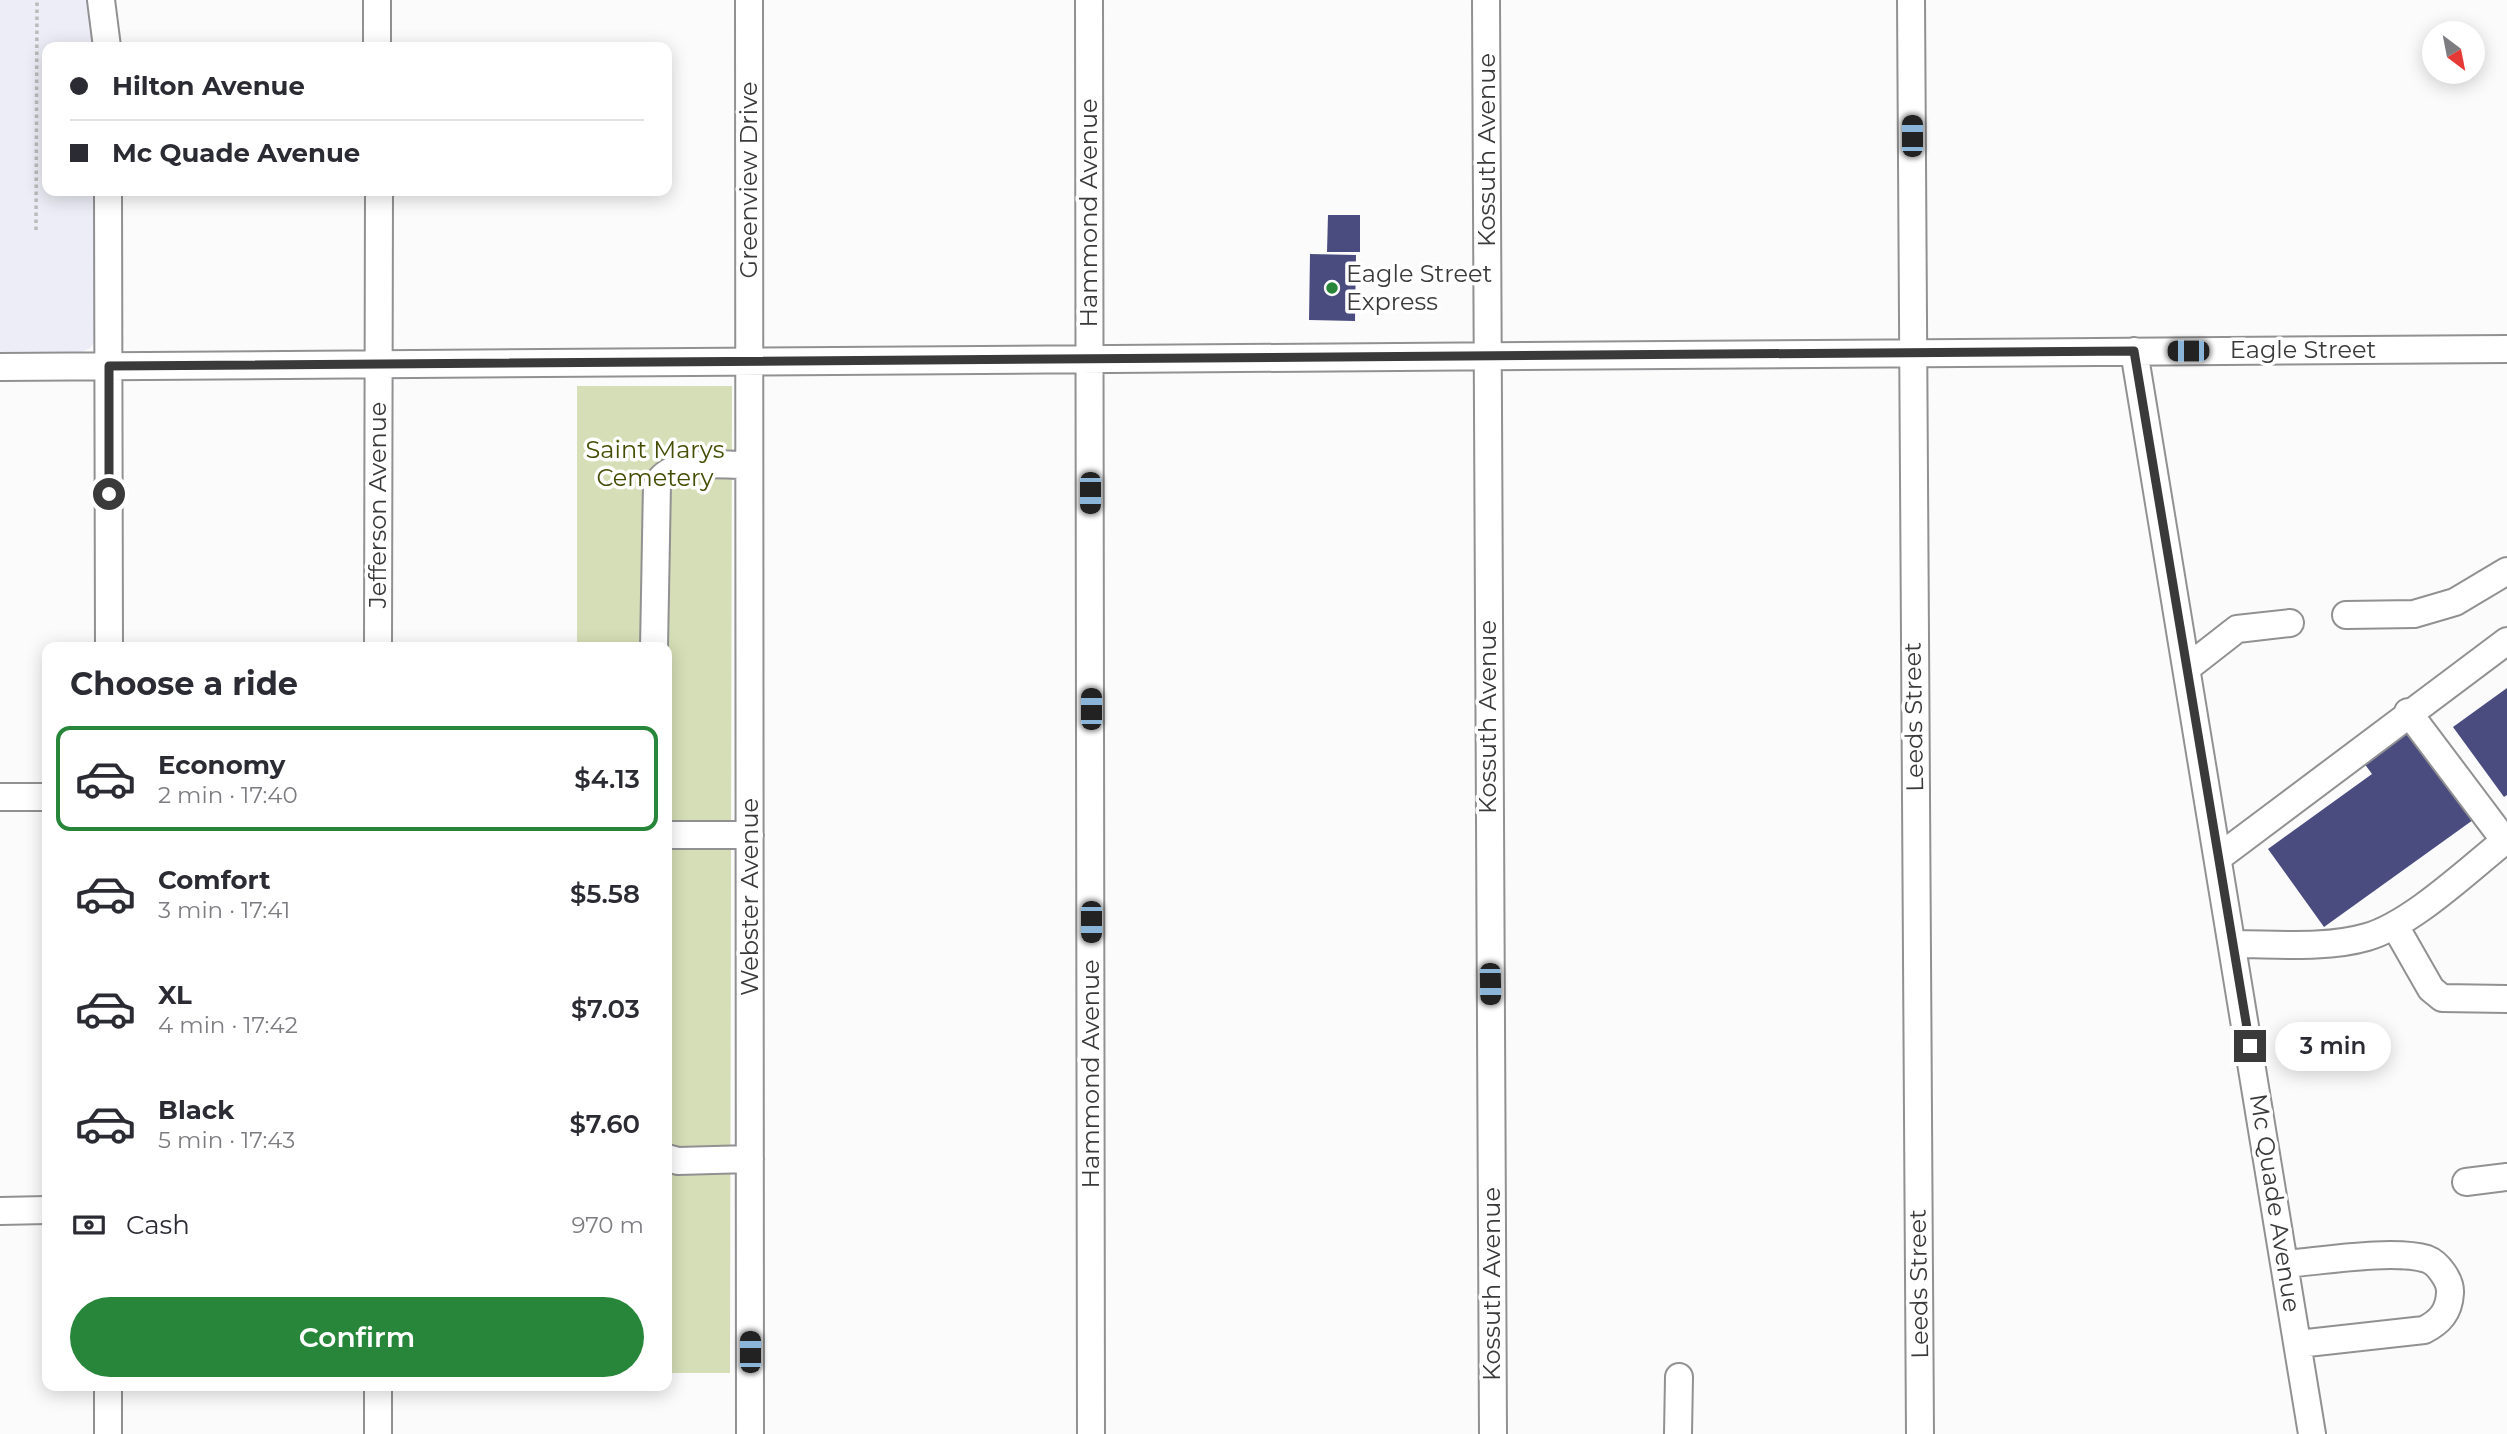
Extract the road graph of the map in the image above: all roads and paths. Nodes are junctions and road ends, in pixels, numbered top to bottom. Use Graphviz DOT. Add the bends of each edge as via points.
graph roads {
  1 [pos="37,0"];
  2 [pos="101,0"];
  3 [pos="377,0"];
  4 [pos="749,0"];
  5 [pos="1089,0"];
  6 [pos="1486,0"];
  7 [pos="1911,0"];
  8 [pos="106,42"];
  9 [pos="377,42"];
  10 [pos="108,196"];
  11 [pos="379,196"];
  12 [pos="36,230"];
  13 [pos="2507,349"];
  14 [pos="2134,351"];
  15 [pos="1913,352"];
  16 [pos="1487,356"];
  17 [pos="1089,358"];
  18 [pos="749,360"];
  19 [pos="379,363"];
  20 [pos="109,366"];
  21 [pos="0,367"];
  22 [pos="749,465"];
  23 [pos="2507,571"];
  24 [pos="2346,615"];
  25 [pos="2290,623"];
  26 [pos="2507,641"];
  27 [pos="109,642"];
  28 [pos="378,642"];
  29 [pos="654,642"];
  30 [pos="2187,668"];
  31 [pos="2409,712"];
  32 [pos="0,797"];
  33 [pos="42,797"];
  34 [pos="672,835"];
  35 [pos="750,835"];
  36 [pos="2506,840"];
  37 [pos="2219,857"];
  38 [pos="2395,926"];
  39 [pos="2234,944"];
  40 [pos="2507,999"];
  41 [pos="672,1159"];
  42 [pos="750,1159"];
  43 [pos="2507,1177"];
  44 [pos="2466,1182"];
  45 [pos="42,1210"];
  46 [pos="0,1211"];
  47 [pos="2285,1264"];
  48 [pos="2298,1344"];
  49 [pos="1679,1377"];
  50 [pos="108,1391"];
  51 [pos="378,1391"];
  52 [pos="108,1434"];
  53 [pos="378,1434"];
  54 [pos="750,1434"];
  55 [pos="1091,1434"];
  56 [pos="1493,1434"];
  57 [pos="1678,1434"];
  58 [pos="1920,1434"];
  59 [pos="2312,1434"];
  1 -- 12 [label="path"];
  2 -- 8 [label="street"];
  3 -- 9 [label="street"];
  4 -- 18 [label="street, Greenview Drive"];
  5 -- 17 [label="street, Hammond Avenue"];
  6 -- 16 [label="street, Kossuth Avenue"];
  7 -- 15 [label="street, Leeds Street"];
  10 -- 20 [label="street"];
  11 -- 19 [label="street, Jefferson Avenue"];
  13 -- 14 [label="street, Eagle Street"];
  14 -- 15 [label="street, Eagle Street"];
  14 -- 30 [label="street, Mc Quade Avenue"];
  15 -- 16 [label="street, Eagle Street"];
  15 -- 58 [label="street, Leeds Street"];
  16 -- 17 [label="street, Eagle Street"];
  16 -- 56 [label="street, Kossuth Avenue"];
  17 -- 18 [label="street, Eagle Street"];
  17 -- 55 [label="street, Hammond Avenue"];
  18 -- 19 [label="street, Eagle Street"];
  18 -- 22 [label="street, Webster Avenue"];
  19 -- 20 [label="street, Eagle Street"];
  19 -- 28 [label="street, Jefferson Avenue"];
  20 -- 21 [label="street, Eagle Street"];
  20 -- 27 [label="street"];
  22 -- 29 [label="street" via="675,467 657,484"];
  22 -- 35 [label="street, Webster Avenue"];
  23 -- 24 [label="street" via="2455,602 2424,611"];
  25 -- 30 [label="street" via="2237,629"];
  26 -- 31 [label="street"];
  30 -- 37 [label="street, Mc Quade Avenue"];
  31 -- 36 [label="street"];
  31 -- 37 [label="street"];
  32 -- 33 [label="street"];
  34 -- 35 [label="street"];
  35 -- 42 [label="street, Webster Avenue"];
  36 -- 38 [label="street"];
  37 -- 39 [label="street, Mc Quade Avenue"];
  38 -- 39 [label="street" via="2366,937 2331,942"];
  38 -- 40 [label="street" via="2431,989 2442,998"];
  39 -- 47 [label="street, Mc Quade Avenue"];
  41 -- 42 [label="street"];
  42 -- 54 [label="street, Webster Avenue"];
  43 -- 44 [label="street"];
  45 -- 46 [label="street"];
  47 -- 48 [label="street, Mc Quade Avenue"];
  47 -- 48 [label="street" via="2397,1256 2428,1259 2441,1270 2450,1288 2449,1306 2439,1322 2424,1330"];
  48 -- 59 [label="street, Mc Quade Avenue"];
  49 -- 57 [label="street"];
  50 -- 52 [label="street"];
  51 -- 53 [label="street"];
}
